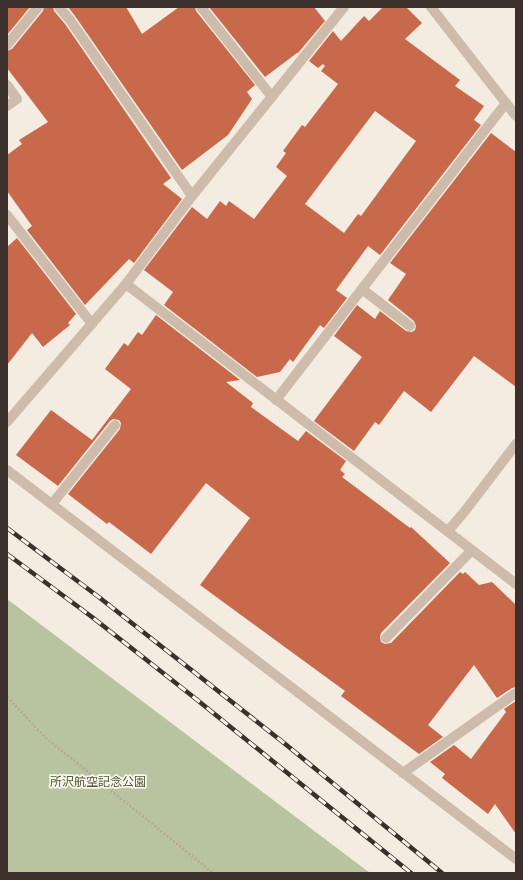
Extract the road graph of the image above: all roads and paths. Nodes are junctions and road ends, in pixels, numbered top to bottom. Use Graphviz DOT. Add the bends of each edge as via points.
graph roads {
  1 [pos="38,7"];
  2 [pos="59,7"];
  3 [pos="201,7"];
  4 [pos="344,7"];
  5 [pos="430,7"];
  6 [pos="7,45"];
  7 [pos="7,85"];
  8 [pos="272,97"];
  9 [pos="506,103"];
  10 [pos="7,106"];
  11 [pos="516,116"];
  12 [pos="192,196"];
  13 [pos="7,215"];
  14 [pos="126,284"];
  15 [pos="362,289"];
  16 [pos="92,324"];
  17 [pos="410,326"];
  18 [pos="276,400"];
  19 [pos="7,422"];
  20 [pos="116,424"];
  21 [pos="516,444"];
  22 [pos="7,470"];
  23 [pos="52,504"];
  24 [pos="448,531"];
  25 [pos="472,550"];
  26 [pos="516,584"];
  27 [pos="386,638"];
  28 [pos="516,693"];
  29 [pos="7,697"];
  30 [pos="403,773"];
  31 [pos="516,859"];
  32 [pos="213,873"];
  1 -- 6 [label="street"];
  2 -- 12 [label="street"];
  3 -- 8 [label="street"];
  4 -- 8 [label="street"];
  5 -- 9 [label="street"];
  7 -- 10 [label="street" via="17,99"];
  8 -- 12 [label="street"];
  9 -- 11 [label="street"];
  9 -- 15 [label="street"];
  12 -- 14 [label="street"];
  13 -- 16 [label="street"];
  14 -- 16 [label="street"];
  14 -- 18 [label="street"];
  15 -- 17 [label="street"];
  15 -- 18 [label="street"];
  16 -- 19 [label="street"];
  18 -- 24 [label="street"];
  20 -- 23 [label="street"];
  21 -- 24 [label="street"];
  22 -- 23 [label="street"];
  23 -- 30 [label="street"];
  24 -- 25 [label="street"];
  25 -- 26 [label="street"];
  25 -- 27 [label="street"];
  28 -- 30 [label="street"];
  29 -- 32 [label="path" via="46,738"];
  30 -- 31 [label="street"];
}
